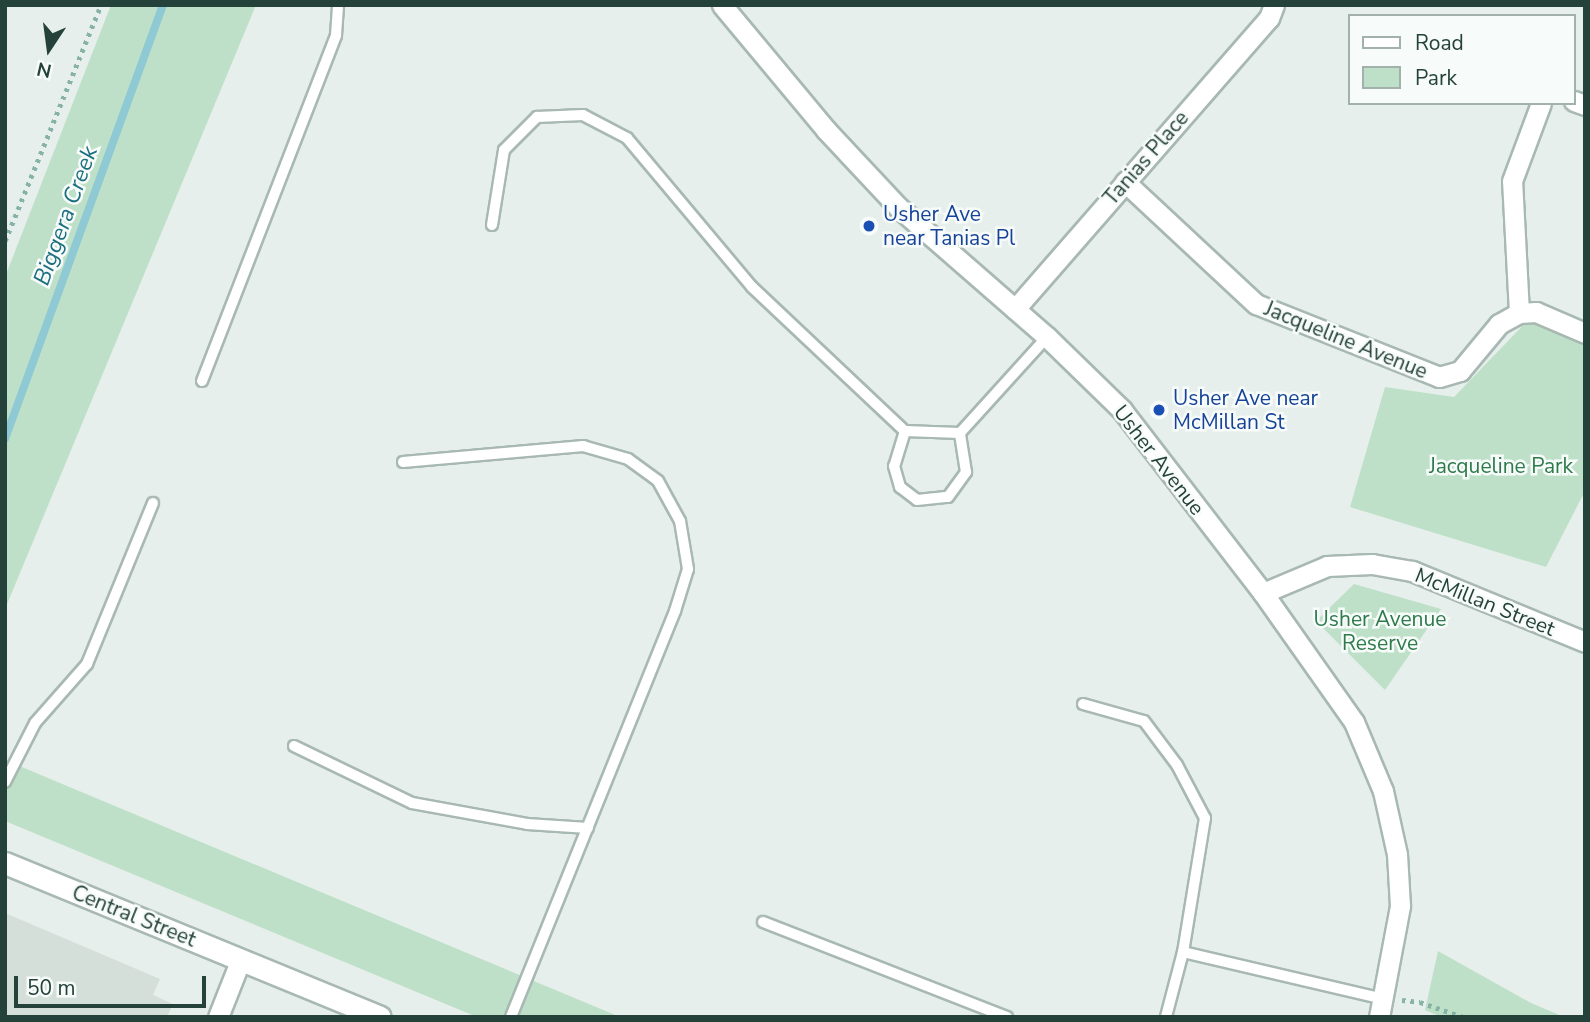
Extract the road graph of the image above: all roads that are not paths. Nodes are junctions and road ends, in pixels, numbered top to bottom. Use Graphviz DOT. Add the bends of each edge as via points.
graph roads {
  1 [pos="338,5"];
  2 [pos="723,5"];
  3 [pos="1274,5"];
  4 [pos="1540,105"];
  5 [pos="1125,181"];
  6 [pos="492,225"];
  7 [pos="1015,309"];
  8 [pos="1519,313"];
  9 [pos="1585,333"];
  10 [pos="1047,337"];
  11 [pos="202,381"];
  12 [pos="905,431"];
  13 [pos="960,433"];
  14 [pos="403,462"];
  15 [pos="153,503"];
  16 [pos="1263,593"];
  17 [pos="1585,642"];
  18 [pos="1083,704"];
  19 [pos="294,746"];
  20 [pos="5,782"];
  21 [pos="588,828"];
  22 [pos="5,863"];
  23 [pos="763,922"];
  24 [pos="1183,952"];
  25 [pos="241,959"];
  26 [pos="1381,1008"];
  27 [pos="218,1017"];
  28 [pos="380,1017"];
  29 [pos="511,1017"];
  30 [pos="1007,1017"];
  31 [pos="1166,1017"];
  1 -- 11 [label="lane" via="336,35"];
  2 -- 7 [label="street, Usher Avenue" via="898,207"];
  3 -- 5 [label="street, Tanias Place" via="1269,18"];
  4 -- 8 [label="street" via="1512,181"];
  5 -- 7 [label="street, Tanias Place"];
  5 -- 8 [label="street, Jacqueline Avenue" via="1256,304 1439,377 1460,371 1499,324"];
  6 -- 12 [label="lane" via="504,150 537,117 583,115 627,138 752,287"];
  7 -- 10 [label="street, Usher Avenue"];
  8 -- 9 [label="street" via="1536,312"];
  10 -- 13 [label="lane"];
  10 -- 16 [label="street, Usher Avenue" via="1122,410"];
  12 -- 13 [label="lane"];
  12 -- 13 [label="lane" via="895,456 896,477 908,494 928,502 948,497 963,482 966,461"];
  14 -- 21 [label="lane" via="583,446 628,459 658,481 680,521 688,569"];
  15 -- 20 [label="lane" via="87,664 36,723"];
  16 -- 17 [label="street, McMillan Street" via="1327,566 1372,564 1412,571"];
  16 -- 26 [label="street, Usher Avenue" via="1354,722 1383,791 1397,854 1400,906"];
  18 -- 24 [label="lane" via="1144,721 1177,765 1205,818"];
  19 -- 21 [label="lane" via="412,803 527,824"];
  21 -- 29 [label="lane"];
  22 -- 25 [label="main road, Central Street"];
  23 -- 30 [label="lane"];
  24 -- 26 [label="lane"];
  24 -- 31 [label="lane"];
  25 -- 27 [label="street"];
  25 -- 28 [label="main road, Central Street"];
}
